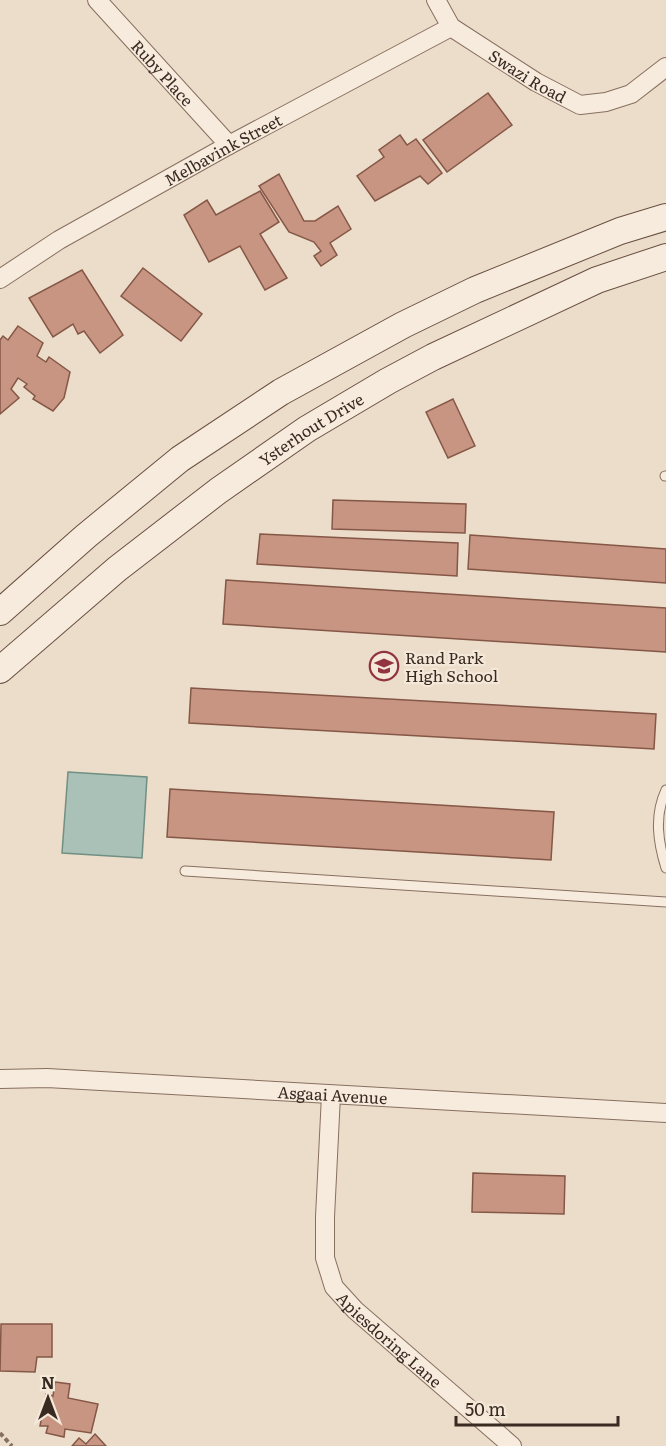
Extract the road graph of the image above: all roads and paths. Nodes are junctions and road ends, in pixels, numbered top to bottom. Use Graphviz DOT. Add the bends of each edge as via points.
graph roads {
  1 [pos="97,0"];
  2 [pos="435,0"];
  3 [pos="451,27"];
  4 [pos="666,67"];
  5 [pos="229,145"];
  6 [pos="666,218"];
  7 [pos="666,257"];
  8 [pos="0,279"];
  9 [pos="0,612"];
  10 [pos="0,670"];
  11 [pos="666,790"];
  12 [pos="666,868"];
  13 [pos="185,871"];
  14 [pos="666,903"];
  15 [pos="0,1079"];
  16 [pos="331,1095"];
  17 [pos="666,1113"];
  18 [pos="0,1433"];
  19 [pos="12,1446"];
  20 [pos="512,1446"];
  1 -- 5 [label="street, Ruby Place"];
  2 -- 3 [label="street, Swazi Road"];
  3 -- 4 [label="street, Swazi Road" via="536,82 580,105 631,94"];
  3 -- 5 [label="street, Melbavink Street"];
  5 -- 8 [label="street, Melbavink Street" via="59,240"];
  6 -- 9 [label="main road" via="620,231 475,290 281,392 180,459"];
  7 -- 10 [label="main road, Ysterhout Drive" via="597,280 434,357 307,429 117,569"];
  11 -- 12 [label="lane" via="657,828"];
  13 -- 14 [label="lane"];
  15 -- 16 [label="street, Asgaai Avenue" via="47,1078"];
  16 -- 17 [label="street, Asgaai Avenue"];
  16 -- 20 [label="street, Apiesdoring Lane" via="325,1258 334,1287 356,1311"];
  18 -- 19 [label="path"];
}
